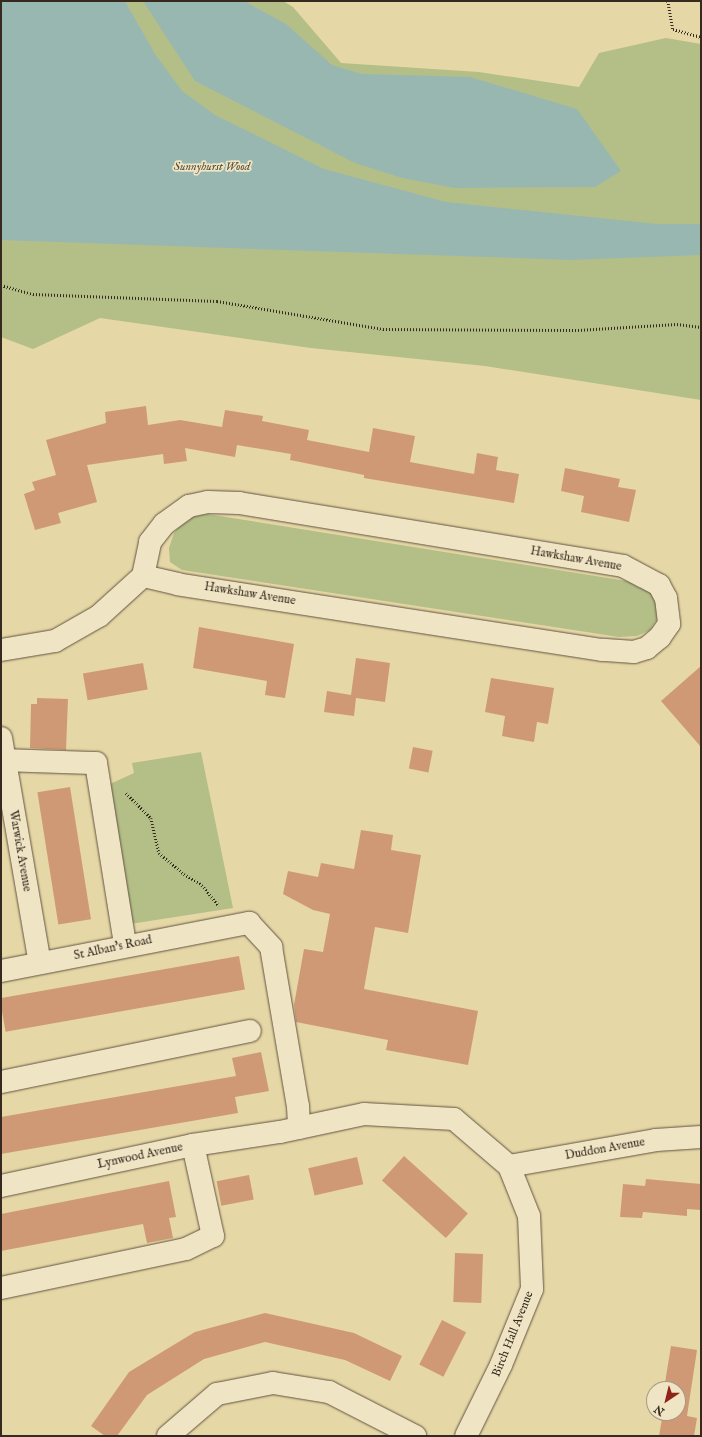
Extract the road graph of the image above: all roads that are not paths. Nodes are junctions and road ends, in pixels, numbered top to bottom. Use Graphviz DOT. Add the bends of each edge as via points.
graph roads {
  1 [pos="143,576"];
  2 [pos="1,650"];
  3 [pos="1,738"];
  4 [pos="3,765"];
  5 [pos="125,946"];
  6 [pos="40,963"];
  7 [pos="1,971"];
  8 [pos="250,1030"];
  9 [pos="1,1082"];
  10 [pos="290,1130"];
  11 [pos="701,1137"];
  12 [pos="193,1145"];
  13 [pos="509,1166"];
  14 [pos="1,1186"];
  15 [pos="1,1288"];
  16 [pos="168,1436"];
  17 [pos="415,1436"];
  18 [pos="466,1436"];
  1 -- 1 [label="street, Hawkshaw Avenue" via="150,542 164,524 189,506 208,502 239,504 623,566 659,585 666,598 669,624 660,637 647,648 634,652 602,650 178,584"];
  1 -- 2 [label="street" via="99,616 74,632 48,642"];
  3 -- 4 [label="street, Warwick Avenue"];
  4 -- 5 [label="street" via="96,763"];
  4 -- 6 [label="street, Warwick Avenue"];
  5 -- 6 [label="street, St Alban's Road"];
  5 -- 10 [label="street, St Alban's Road" via="249,922 271,947 298,1106"];
  6 -- 7 [label="street, St Alban's Road"];
  8 -- 9 [label="street"];
  10 -- 12 [label="street, Lynwood Avenue"];
  10 -- 13 [label="street, Birch Hall Avenue" via="364,1114 454,1119"];
  11 -- 13 [label="street, Duddon Avenue" via="656,1140"];
  12 -- 14 [label="street, Lynwood Avenue"];
  12 -- 15 [label="street" via="213,1236 186,1249"];
  13 -- 18 [label="street, Birch Hall Avenue" via="529,1216 532,1289 502,1365"];
  16 -- 17 [label="street" via="217,1394 273,1383 329,1392"];
}
